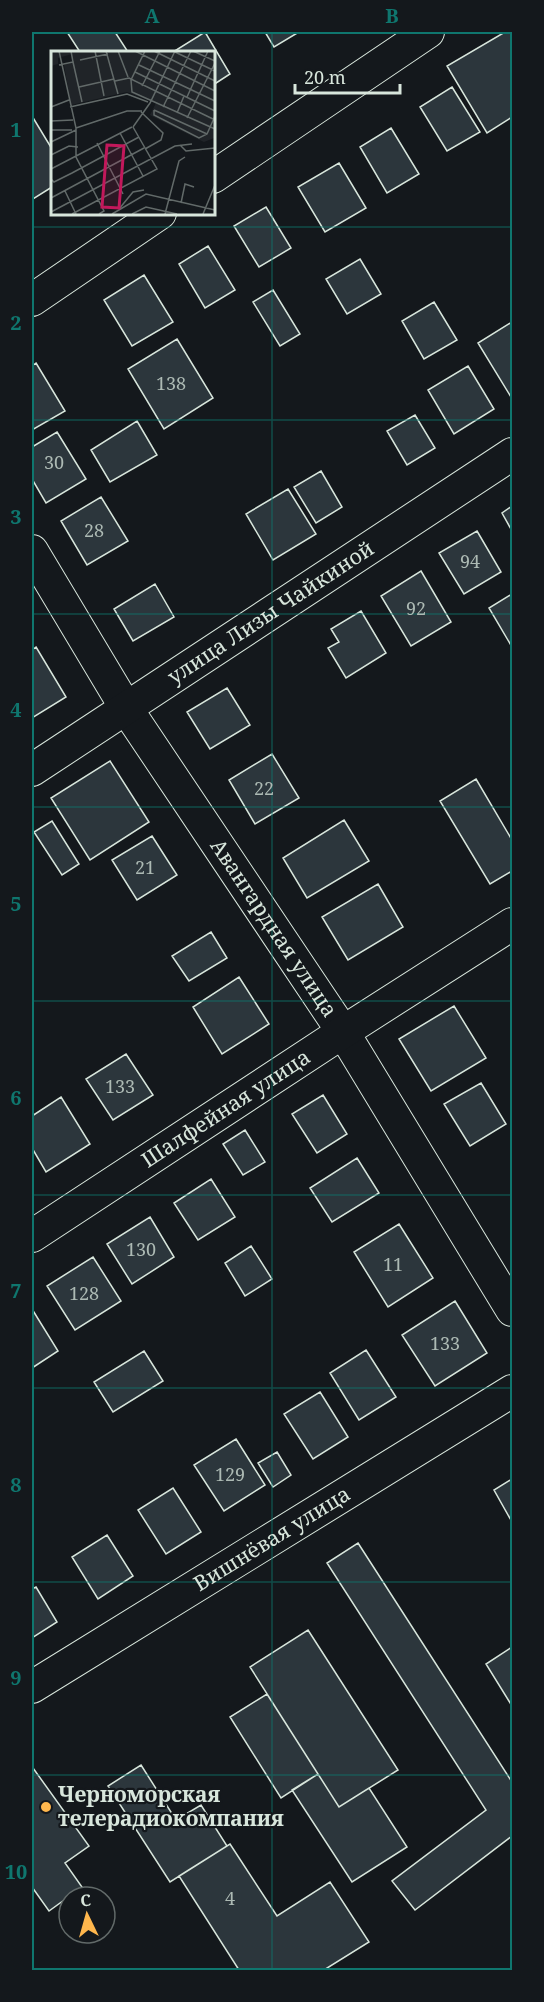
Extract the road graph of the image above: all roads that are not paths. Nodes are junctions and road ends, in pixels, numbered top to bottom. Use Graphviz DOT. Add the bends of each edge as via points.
graph roads {
  1 [pos="428,32"];
  2 [pos="214,176"];
  3 [pos="159,214"];
  4 [pos="32,300"];
  5 [pos="513,454"];
  6 [pos="32,551"];
  7 [pos="126,708"];
  8 [pos="32,770"];
  9 [pos="513,924"];
  10 [pos="343,1032"];
  11 [pos="32,1236"];
  12 [pos="513,1310"];
  13 [pos="513,1391"];
  14 [pos="32,1686"];
  1 -- 2 [label="street"];
  3 -- 4 [label="street"];
  5 -- 7 [label="street, улица Лизы Чайкиной"];
  6 -- 7 [label="street, Авангардная улица"];
  7 -- 8 [label="street, улица Лизы Чайкиной"];
  7 -- 10 [label="street, Авангардная улица"];
  9 -- 10 [label="street, Шалфейная улица"];
  10 -- 11 [label="street, Шалфейная улица"];
  10 -- 12 [label="street, Авангардная улица"];
  13 -- 14 [label="street, Вишнёвая улица"];
}
